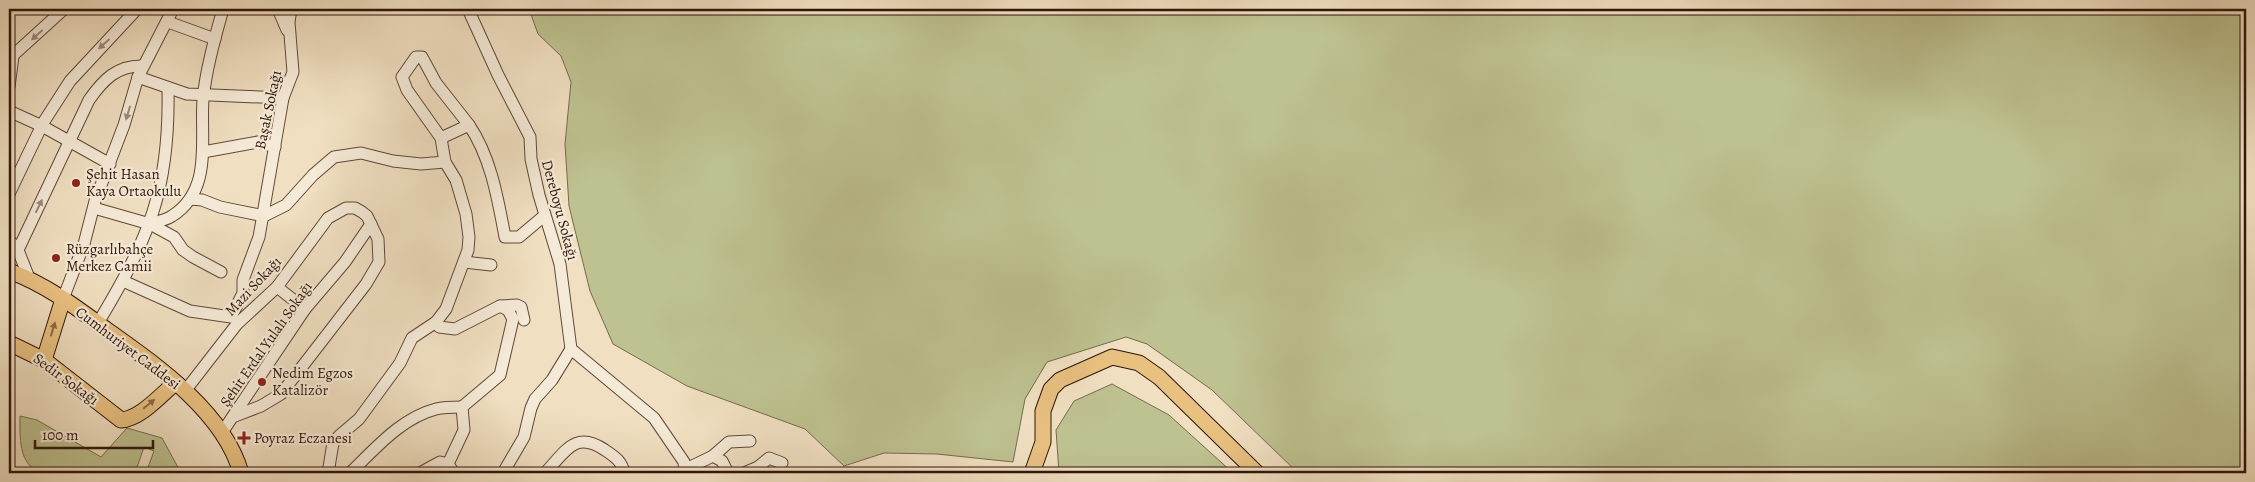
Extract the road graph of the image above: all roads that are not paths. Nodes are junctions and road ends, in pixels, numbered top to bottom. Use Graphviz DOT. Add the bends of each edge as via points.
graph roads {
  1 [pos="64,9"];
  2 [pos="137,9"];
  3 [pos="173,9"];
  4 [pos="223,9"];
  5 [pos="278,9"];
  6 [pos="291,9"];
  7 [pos="468,9"];
  8 [pos="168,22"];
  9 [pos="215,40"];
  10 [pos="291,43"];
  11 [pos="11,58"];
  12 [pos="141,72"];
  13 [pos="9,87"];
  14 [pos="168,89"];
  15 [pos="204,95"];
  16 [pos="283,98"];
  17 [pos="9,111"];
  18 [pos="469,125"];
  19 [pos="42,126"];
  20 [pos="441,138"];
  21 [pos="70,142"];
  22 [pos="275,147"];
  23 [pos="203,152"];
  24 [pos="445,162"];
  25 [pos="110,164"];
  26 [pos="9,194"];
  27 [pos="190,199"];
  28 [pos="94,208"];
  29 [pos="264,216"];
  30 [pos="544,216"];
  31 [pos="150,224"];
  32 [pos="371,224"];
  33 [pos="9,240"];
  34 [pos="18,250"];
  35 [pos="464,262"];
  36 [pos="491,265"];
  37 [pos="9,271"];
  38 [pos="222,272"];
  39 [pos="29,278"];
  40 [pos="123,281"];
  41 [pos="277,287"];
  42 [pos="63,299"];
  43 [pos="500,306"];
  44 [pos="305,309"];
  45 [pos="524,320"];
  46 [pos="234,321"];
  47 [pos="436,322"];
  48 [pos="98,323"];
  49 [pos="9,343"];
  50 [pos="570,349"];
  51 [pos="44,360"];
  52 [pos="180,387"];
  53 [pos="462,407"];
  54 [pos="234,416"];
  55 [pos="221,434"];
  56 [pos="750,441"];
  57 [pos="713,456"];
  58 [pos="782,463"];
  59 [pos="451,469"];
  60 [pos="762,470"];
  61 [pos="685,471"];
  62 [pos="241,473"];
  63 [pos="328,473"];
  64 [pos="350,473"];
  65 [pos="420,473"];
  66 [pos="502,473"];
  67 [pos="545,473"];
  68 [pos="624,473"];
  69 [pos="728,473"];
  70 [pos="744,473"];
  71 [pos="1032,473"];
  72 [pos="1257,473"];
  1 -- 11 [label="street, one-way"];
  2 -- 19 [label="street, one-way" via="70,81"];
  3 -- 8 [label="street"];
  4 -- 9 [label="street"];
  5 -- 10 [label="street"];
  6 -- 10 [label="street, Başak Sokağı"];
  7 -- 30 [label="street, Dereboyu Sokağı" via="530,137 531,159"];
  8 -- 9 [label="street"];
  8 -- 12 [label="street"];
  9 -- 15 [label="street"];
  10 -- 16 [label="street, Başak Sokağı" via="293,72"];
  11 -- 13 [label="street"];
  12 -- 14 [label="street"];
  12 -- 21 [label="street" via="121,68 102,82 89,100"];
  12 -- 25 [label="street, one-way"];
  14 -- 15 [label="street"];
  14 -- 31 [label="street" via="169,128 164,174"];
  15 -- 16 [label="street"];
  15 -- 23 [label="street"];
  16 -- 22 [label="street, Başak Sokağı"];
  17 -- 19 [label="street"];
  18 -- 20 [label="street"];
  18 -- 20 [label="street" via="436,83 422,57 416,57 402,76 407,90"];
  18 -- 30 [label="street" via="476,134 495,185 505,237 519,237"];
  19 -- 21 [label="street"];
  19 -- 26 [label="street"];
  20 -- 24 [label="street"];
  21 -- 25 [label="street"];
  34 -- 21 [label="street, one-way"];
  22 -- 23 [label="street" via="258,142"];
  22 -- 29 [label="street, Başak Sokağı"];
  23 -- 27 [label="street" via="202,173"];
  24 -- 29 [label="street" via="421,164 360,153 334,157 286,205"];
  24 -- 35 [label="street" via="456,180 466,214 469,237"];
  25 -- 28 [label="street"];
  27 -- 29 [label="street"];
  27 -- 31 [label="street" via="172,216"];
  28 -- 31 [label="street"];
  28 -- 42 [label="street"];
  29 -- 46 [label="street, Başak Sokağı" via="243,280 243,293"];
  30 -- 50 [label="street, Dereboyu Sokağı" via="559,258"];
  31 -- 38 [label="street" via="174,237 193,257"];
  31 -- 40 [label="street"];
  32 -- 41 [label="street, Mazi Sokağı" via="368,216 355,208 346,208 328,218"];
  32 -- 44 [label="street, Şehit Erdal Yulalı Sokağı" via="345,262"];
  32 -- 54 [label="street" via="378,240 379,262 366,284 281,394"];
  33 -- 34 [label="street"];
  34 -- 39 [label="street"];
  35 -- 36 [label="street"];
  35 -- 47 [label="street" via="446,309"];
  37 -- 39 [label="main road, Cumhuriyet Caddesi"];
  39 -- 42 [label="main road, Cumhuriyet Caddesi"];
  40 -- 46 [label="street" via="190,311"];
  40 -- 48 [label="street"];
  41 -- 44 [label="street"];
  41 -- 46 [label="street, Mazi Sokağı"];
  42 -- 48 [label="main road, Cumhuriyet Caddesi"];
  51 -- 42 [label="main road, one-way"];
  43 -- 45 [label="street" via="521,307"];
  43 -- 47 [label="street" via="455,329 439,326"];
  43 -- 53 [label="street" via="508,310 513,319 500,375"];
  44 -- 54 [label="street, Şehit Erdal Yulalı Sokağı"];
  46 -- 52 [label="street, Mazi Sokağı"];
  47 -- 63 [label="street" via="412,338 400,363 364,412 333,443"];
  48 -- 52 [label="main road, Cumhuriyet Caddesi" via="160,368"];
  49 -- 51 [label="main road, Sedir Sokağı"];
  50 -- 61 [label="street" via="654,418 684,462"];
  50 -- 66 [label="street" via="552,380 535,399 524,437"];
  51 -- 52 [label="main road, Sedir Sokağı, one-way" via="121,420 127,420"];
  52 -- 55 [label="main road, Cumhuriyet Caddesi"];
  53 -- 59 [label="street" via="464,430"];
  53 -- 64 [label="street" via="438,408 422,413 397,429"];
  54 -- 55 [label="street, Şehit Erdal Yulalı Sokağı"];
  55 -- 62 [label="main road, Cumhuriyet Caddesi"];
  56 -- 57 [label="street" via="729,442"];
  57 -- 61 [label="street"];
  57 -- 69 [label="street" via="722,461"];
  58 -- 60 [label="street" via="769,458"];
  59 -- 65 [label="street" via="440,462"];
  60 -- 70 [label="street"];
  67 -- 68 [label="street" via="575,443 584,440 595,443 617,458"];
  71 -- 72 [label="main road" via="1043,442 1043,411 1051,389 1060,380 1112,357 1138,363 1159,377"];
}
